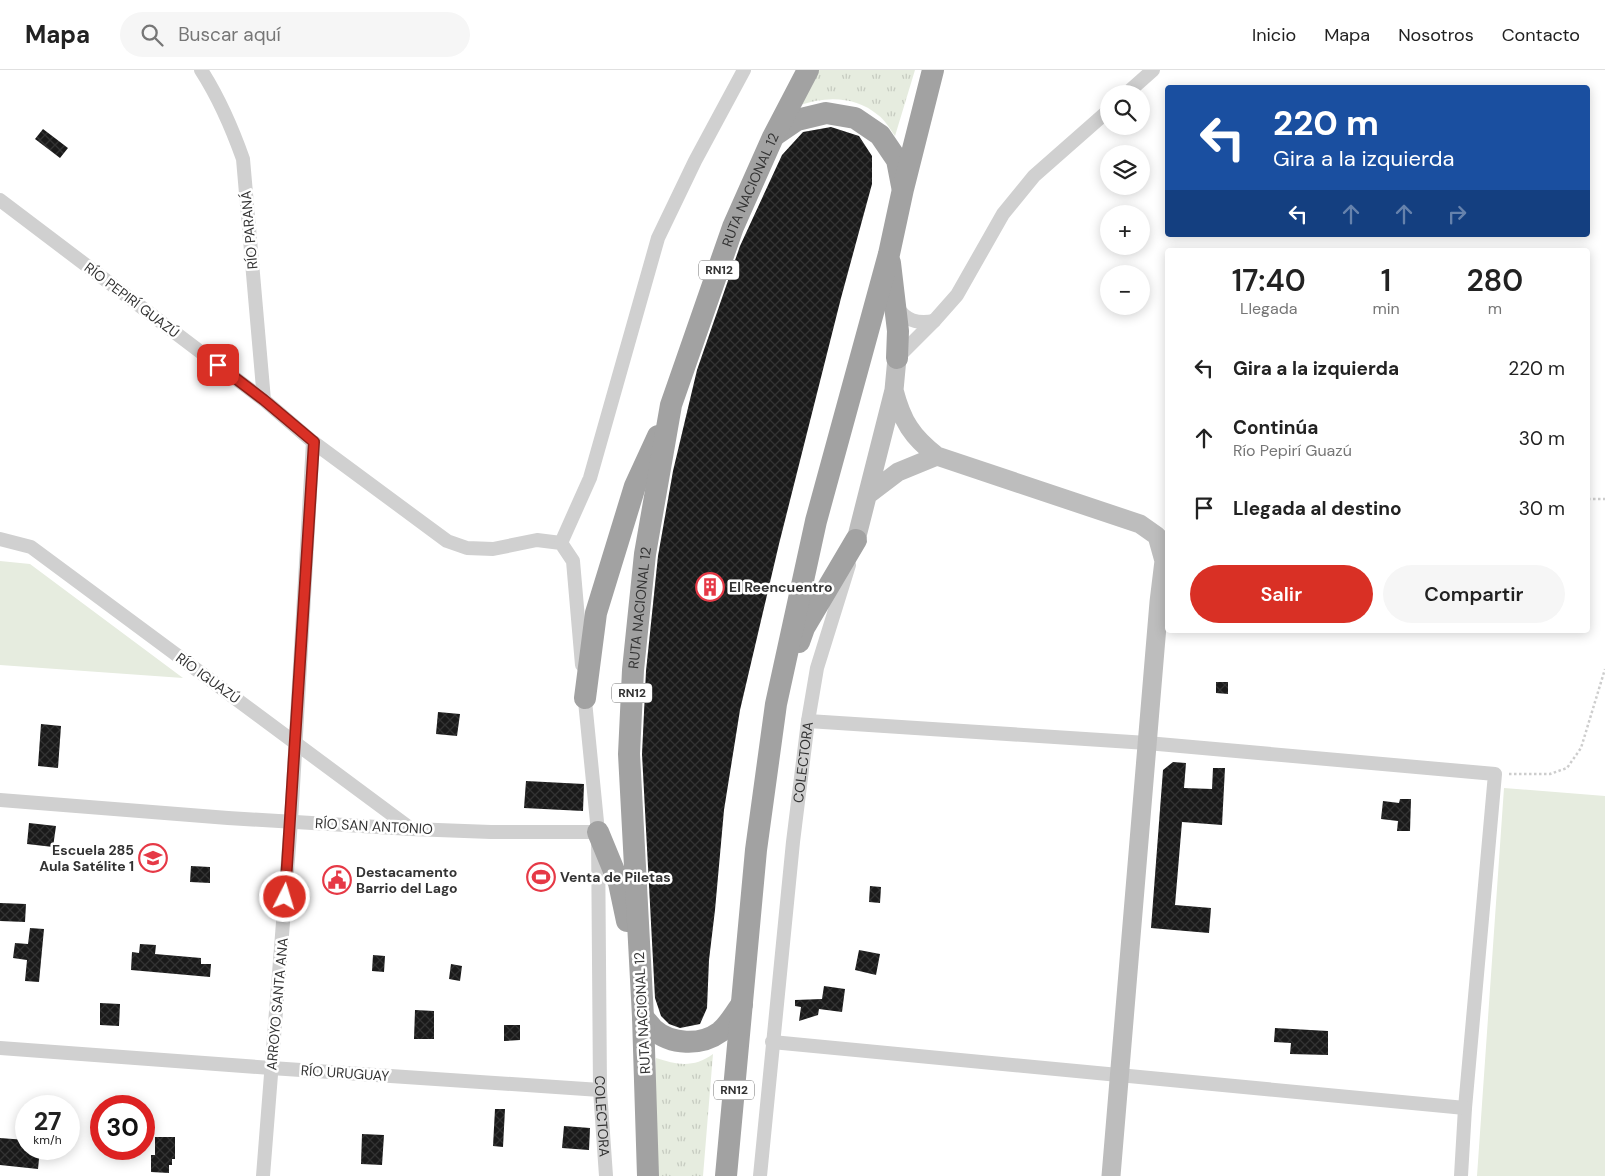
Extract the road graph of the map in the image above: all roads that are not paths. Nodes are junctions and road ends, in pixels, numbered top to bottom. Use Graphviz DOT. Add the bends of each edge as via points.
graph roads {
  1 [pos="201,70"];
  2 [pos="744,70"];
  3 [pos="808,70"];
  4 [pos="933,70"];
  5 [pos="1153,70"];
  6 [pos="1136,85"];
  7 [pos="1100,118"];
  8 [pos="773,137"];
  9 [pos="903,189"];
  10 [pos="0,200"];
  11 [pos="889,254"];
  12 [pos="896,305"];
  13 [pos="934,322"];
  14 [pos="897,358"];
  15 [pos="894,390"];
  16 [pos="264,400"];
  17 [pos="672,405"];
  18 [pos="314,442"];
  19 [pos="937,456"];
  20 [pos="869,494"];
  21 [pos="0,539"];
  22 [pos="856,540"];
  23 [pos="562,543"];
  24 [pos="584,698"];
  25 [pos="776,704"];
  26 [pos="808,721"];
  27 [pos="296,742"];
  28 [pos="1147,744"];
  29 [pos="0,800"];
  30 [pos="291,821"];
  31 [pos="411,829"];
  32 [pos="598,832"];
  33 [pos="641,984"];
  34 [pos="742,1004"];
  35 [pos="643,1017"];
  36 [pos="772,1042"];
  37 [pos="0,1048"];
  38 [pos="272,1068"];
  39 [pos="1119,1074"];
  40 [pos="600,1090"];
  41 [pos="1465,1108"];
  42 [pos="263,1176"];
  43 [pos="606,1176"];
  44 [pos="648,1176"];
  45 [pos="726,1176"];
  46 [pos="760,1176"];
  47 [pos="1111,1176"];
  48 [pos="1461,1176"];
  1 -- 16 [label="street, RÍO PARANÁ" via="213,88 243,158"];
  2 -- 23 [label="street" via="658,238 590,478"];
  3 -- 8 [label="highway, RUTA NACIONAL 12 / RN12"];
  4 -- 9 [label="highway, RN12"];
  5 -- 6 [label="street"];
  7 -- 13 [label="street" via="1034,176 1003,214 957,294"];
  8 -- 9 [label="highway" via="797,120 826,113 855,118 880,135 897,160"];
  8 -- 17 [label="highway, RUTA NACIONAL 12 / RN12" via="733,227"];
  9 -- 11 [label="highway, RN12"];
  10 -- 16 [label="street, RÍO PEPIRÍ GUAZÚ"];
  11 -- 12 [label="highway"];
  11 -- 25 [label="highway, RN12" via="816,521"];
  12 -- 13 [label="street" via="900,312 916,322"];
  12 -- 14 [label="highway"];
  13 -- 14 [label="street"];
  14 -- 15 [label="main road, COLECTORA"];
  15 -- 19 [label="main road" via="908,428"];
  15 -- 20 [label="main road, COLECTORA"];
  16 -- 18 [label="street, RÍO PEPIRÍ GUAZÚ"];
  17 -- 24 [label="highway" via="635,486 596,613"];
  17 -- 33 [label="highway, RUTA NACIONAL 12 / RN12" via="645,554 632,670 629,754"];
  18 -- 23 [label="street, RÍO PEPIRÍ GUAZÚ" via="447,542 467,548 493,549 537,540"];
  18 -- 27 [label="street, ARROYO SANTA ANA"];
  19 -- 20 [label="main road" via="898,472"];
  19 -- 28 [label="main road" via="1140,524 1157,536 1164,561"];
  20 -- 22 [label="main road, COLECTORA"];
  21 -- 27 [label="street, RÍO IGUAZÚ" via="31,547"];
  22 -- 25 [label="highway" via="804,628"];
  22 -- 26 [label="street, COLECTORA" via="817,668"];
  23 -- 24 [label="street, COLECTORA" via="573,561"];
  24 -- 32 [label="street, COLECTORA"];
  25 -- 34 [label="highway, RN12" via="756,850"];
  26 -- 28 [label="street"];
  26 -- 36 [label="street, COLECTORA"];
  27 -- 30 [label="street, ARROYO SANTA ANA"];
  27 -- 31 [label="street, RÍO IGUAZÚ"];
  28 -- 39 [label="main road"];
  28 -- 41 [label="street" via="1495,774"];
  29 -- 30 [label="street, RÍO SAN ANTONIO"];
  30 -- 31 [label="street, RÍO SAN ANTONIO"];
  30 -- 38 [label="street, ARROYO SANTA ANA"];
  31 -- 32 [label="street, RÍO SAN ANTONIO"];
  32 -- 33 [label="highway" via="619,883"];
  32 -- 40 [label="street, COLECTORA"];
  33 -- 35 [label="highway, RUTA NACIONAL 12 / RN12"];
  34 -- 35 [label="highway" via="720,1032 704,1040 670,1039 654,1030"];
  34 -- 45 [label="highway, RN12"];
  35 -- 44 [label="highway, RUTA NACIONAL 12 / RN12"];
  36 -- 39 [label="street"];
  36 -- 46 [label="street, COLECTORA"];
  37 -- 38 [label="street, RÍO URUGUAY"];
  38 -- 40 [label="street, RÍO URUGUAY"];
  38 -- 42 [label="street, ARROYO SANTA ANA"];
  39 -- 41 [label="street"];
  39 -- 47 [label="main road"];
  40 -- 43 [label="street, COLECTORA"];
  41 -- 48 [label="street"];
}
